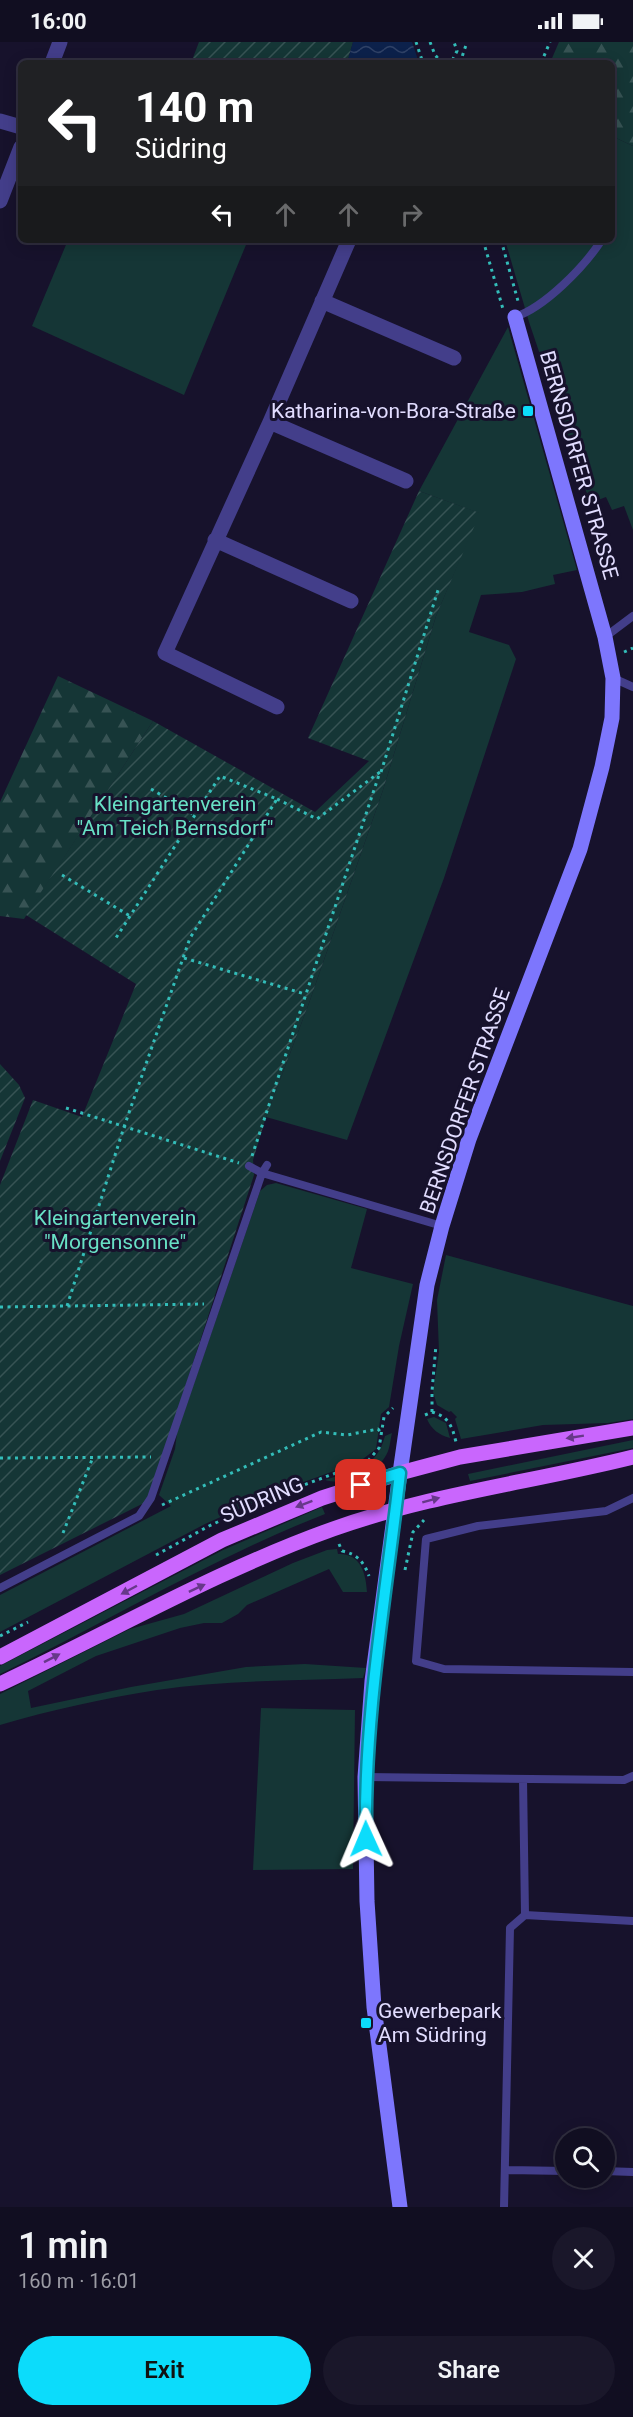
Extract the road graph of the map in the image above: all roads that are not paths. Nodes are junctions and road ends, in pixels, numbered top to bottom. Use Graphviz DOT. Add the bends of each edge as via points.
graph roads {
  1 [pos="60,42"];
  2 [pos="53,60"];
  3 [pos="0,121"];
  4 [pos="18,126"];
  5 [pos="18,155"];
  6 [pos="0,201"];
  7 [pos="348,243"];
  8 [pos="601,243"];
  9 [pos="322,301"];
  10 [pos="518,315"];
  11 [pos="454,358"];
  12 [pos="270,422"];
  13 [pos="406,482"];
  14 [pos="215,540"];
  15 [pos="351,601"];
  16 [pos="633,616"];
  17 [pos="610,634"];
  18 [pos="613,678"];
  19 [pos="633,687"];
  20 [pos="277,707"];
  21 [pos="249,1166"];
  22 [pos="265,1169"];
  23 [pos="442,1226"];
  24 [pos="633,1428"];
  25 [pos="633,1457"];
  26 [pos="400,1473"];
  27 [pos="633,1498"];
  28 [pos="395,1510"];
  29 [pos="0,1588"];
  30 [pos="0,1657"];
  31 [pos="633,1672"];
  32 [pos="0,1684"];
  33 [pos="633,1776"];
  34 [pos="365,1778"];
  35 [pos="523,1779"];
  36 [pos="525,1915"];
  37 [pos="633,1921"];
  38 [pos="505,2170"];
  39 [pos="555,2171"];
  40 [pos="615,2171"];
  41 [pos="633,2172"];
  42 [pos="399,2207"];
  43 [pos="504,2207"];
  1 -- 2 [label="street"];
  3 -- 4 [label="street"];
  5 -- 6 [label="street"];
  7 -- 9 [label="street"];
  8 -- 10 [label="lane" via="566,281"];
  9 -- 11 [label="street"];
  9 -- 12 [label="street"];
  10 -- 17 [label="street, BERNSDORFER STRASSE"];
  12 -- 13 [label="street"];
  12 -- 14 [label="street"];
  14 -- 15 [label="street"];
  14 -- 20 [label="street" via="165,653"];
  16 -- 17 [label="lane"];
  17 -- 18 [label="street, BERNSDORFER STRASSE"];
  18 -- 19 [label="lane"];
  18 -- 23 [label="street, BERNSDORFER STRASSE" via="612,718 580,849 469,1139"];
  21 -- 22 [label="lane"];
  22 -- 23 [label="lane"];
  22 -- 29 [label="lane" via="151,1498 140,1516"];
  23 -- 26 [label="street, BERNSDORFER STRASSE" via="427,1285"];
  24 -- 26 [label="main road, SÜDRING, one-way" via="468,1456"];
  28 -- 25 [label="main road, one-way"];
  26 -- 28 [label="street, BERNSDORFER STRASSE"];
  26 -- 30 [label="main road, SÜDRING, one-way" via="322,1498 222,1540"];
  27 -- 31 [label="lane" via="606,1511 478,1526 426,1539 416,1661 444,1669"];
  32 -- 28 [label="main road, one-way" via="196,1589 334,1529"];
  28 -- 34 [label="street, BERNSDORFER STRASSE" via="372,1681"];
  33 -- 35 [label="lane" via="624,1780"];
  34 -- 35 [label="lane"];
  34 -- 42 [label="street, BERNSDORFER STRASSE" via="374,2007"];
  35 -- 36 [label="lane"];
  36 -- 37 [label="lane"];
  36 -- 38 [label="lane" via="510,1928"];
  38 -- 39 [label="lane"];
  38 -- 43 [label="lane"];
  40 -- 41 [label="lane"];
}
